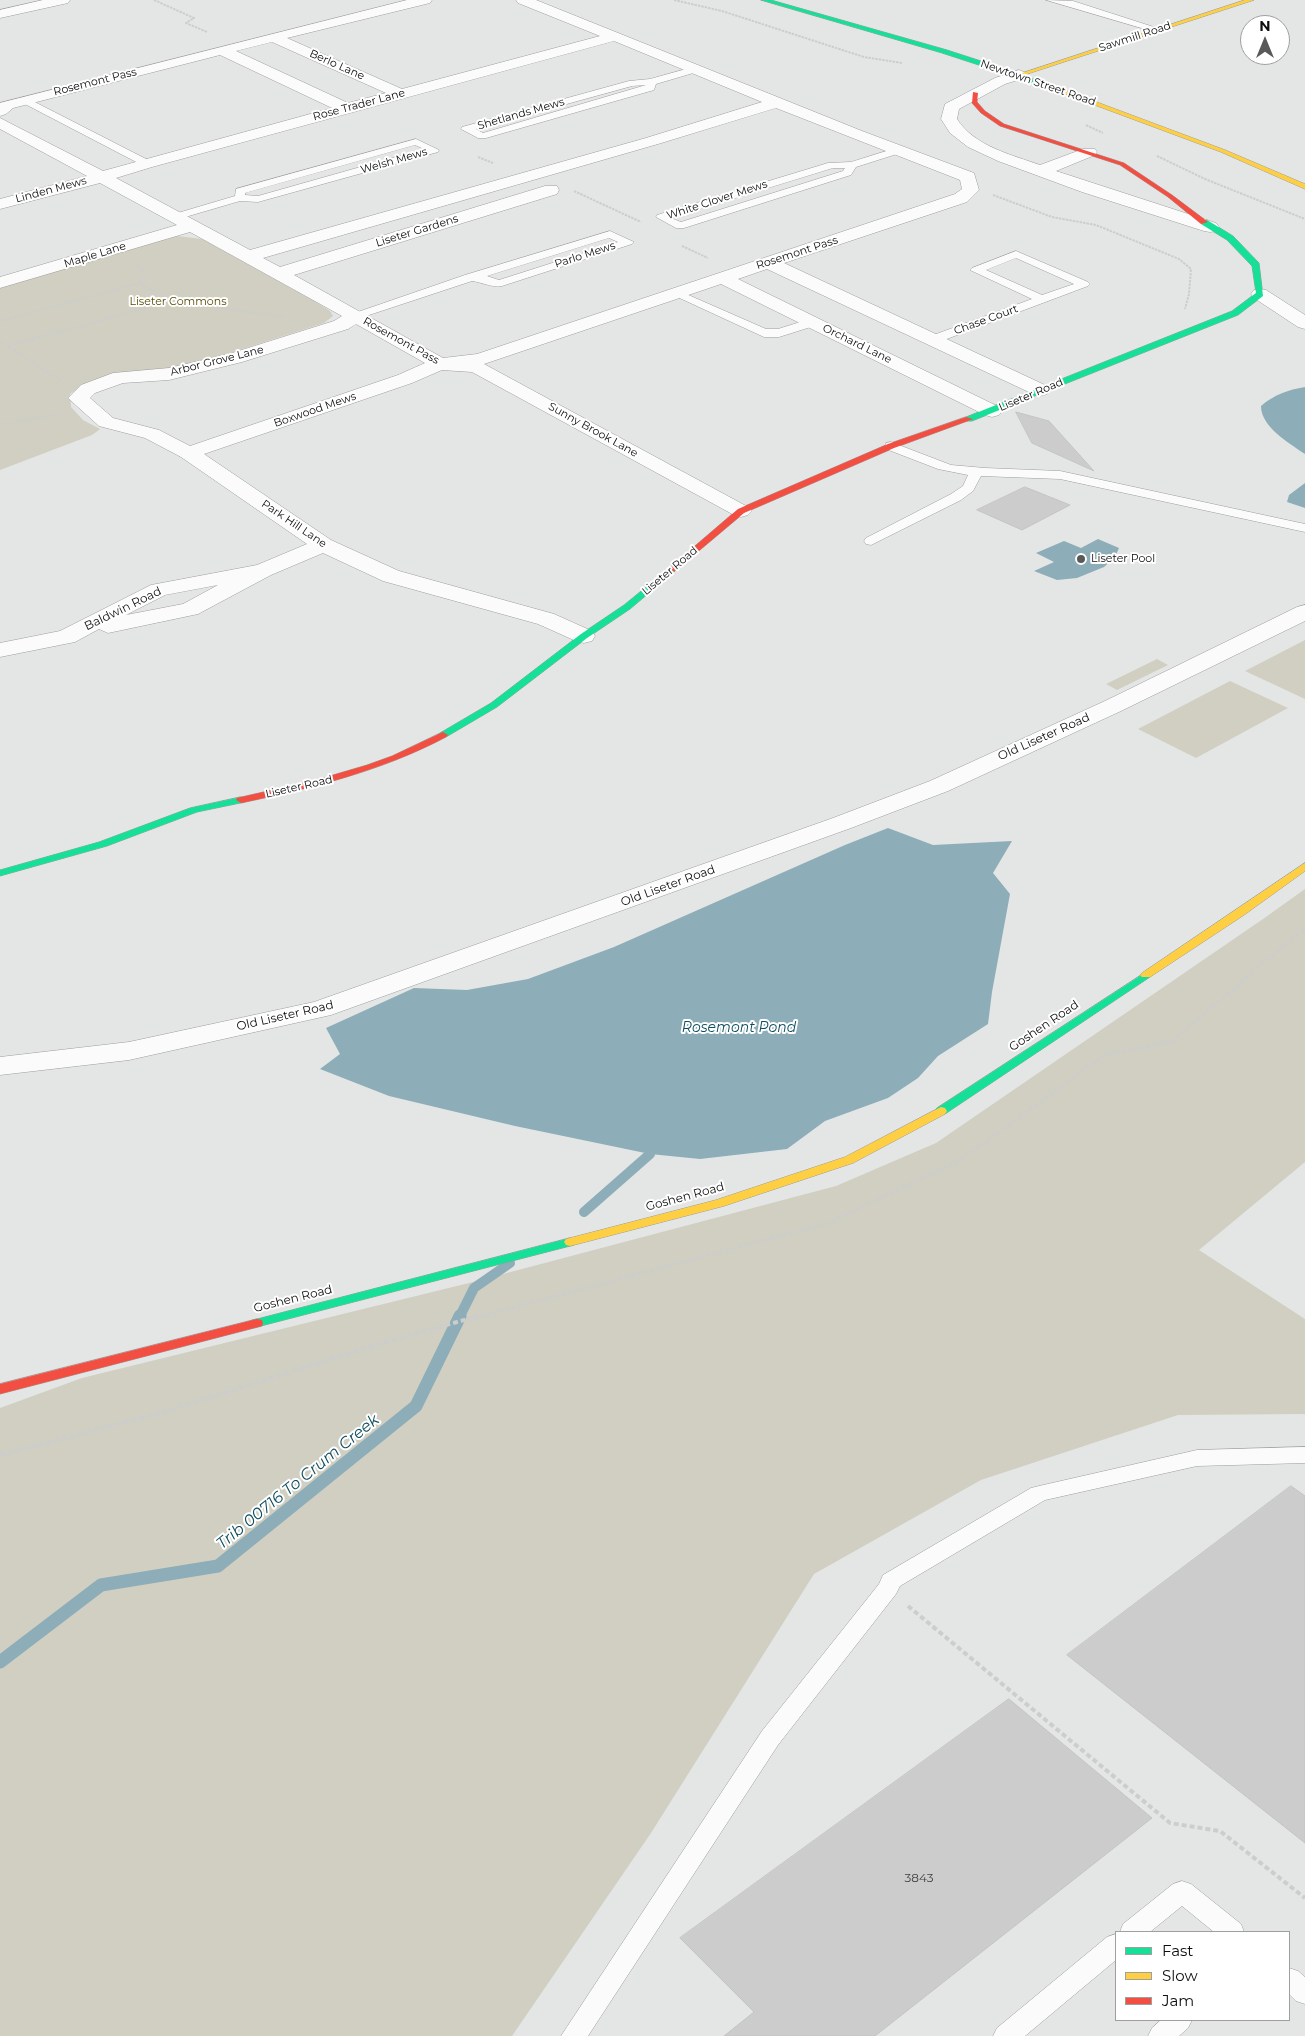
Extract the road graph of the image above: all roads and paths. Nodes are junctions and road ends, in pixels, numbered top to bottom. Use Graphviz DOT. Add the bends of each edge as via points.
graph roads {
  1 [pos="63,0"];
  2 [pos="154,0"];
  3 [pos="425,0"];
  4 [pos="523,0"];
  5 [pos="764,0"];
  6 [pos="796,0"];
  7 [pos="1051,0"];
  8 [pos="1251,0"];
  9 [pos="1068,2"];
  10 [pos="0,14"];
  11 [pos="1158,30"];
  12 [pos="273,36"];
  13 [pos="616,36"];
  14 [pos="230,48"];
  15 [pos="1038,68"];
  16 [pos="697,69"];
  17 [pos="1020,74"];
  18 [pos="1056,75"];
  19 [pos="651,82"];
  20 [pos="975,93"];
  21 [pos="400,94"];
  22 [pos="25,100"];
  23 [pos="775,102"];
  24 [pos="1127,103"];
  25 [pos="345,108"];
  26 [pos="0,111"];
  27 [pos="0,123"];
  28 [pos="652,141"];
  29 [pos="896,151"];
  30 [pos="1089,152"];
  31 [pos="677,153"];
  32 [pos="146,162"];
  33 [pos="1279,162"];
  34 [pos="852,164"];
  35 [pos="1040,171"];
  36 [pos="102,177"];
  37 [pos="525,178"];
  38 [pos="1305,187"];
  39 [pos="990,194"];
  40 [pos="240,198"];
  41 [pos="0,204"];
  42 [pos="175,217"];
  43 [pos="190,226"];
  44 [pos="1210,227"];
  45 [pos="250,256"];
  46 [pos="134,259"];
  47 [pos="769,262"];
  48 [pos="280,273"];
  49 [pos="469,277"];
  50 [pos="723,278"];
  51 [pos="0,283"];
  52 [pos="140,283"];
  53 [pos="677,293"];
  54 [pos="1260,294"];
  55 [pos="1041,299"];
  56 [pos="170,301"];
  57 [pos="356,316"];
  58 [pos="1183,317"];
  59 [pos="290,318"];
  60 [pos="0,321"];
  61 [pos="813,322"];
  62 [pos="1305,323"];
  63 [pos="932,340"];
  64 [pos="0,341"];
  65 [pos="8,346"];
  66 [pos="440,364"];
  67 [pos="1040,390"];
  68 [pos="78,398"];
  69 [pos="992,411"];
  70 [pos="0,424"];
  71 [pos="892,446"];
  72 [pos="188,453"];
  73 [pos="977,471"];
  74 [pos="742,511"];
  75 [pos="1305,528"];
  76 [pos="871,541"];
  77 [pos="322,545"];
  78 [pos="1305,612"];
  79 [pos="584,636"];
  80 [pos="0,650"];
  81 [pos="1305,866"];
  82 [pos="0,874"];
  83 [pos="0,1066"];
  84 [pos="0,1389"];
  85 [pos="1305,1455"];
  86 [pos="888,1588"];
  87 [pos="1305,1898"];
  88 [pos="1133,1931"];
  89 [pos="1231,1931"];
  90 [pos="1115,1946"];
  91 [pos="1290,1981"];
  92 [pos="1305,1993"];
  93 [pos="1177,2021"];
  94 [pos="574,2036"];
  95 [pos="1006,2036"];
  96 [pos="1160,2036"];
  1 -- 10 [label="street"];
  2 -- 14 [label="path" via="194,18 186,23"];
  3 -- 12 [label="street, Rosemont Pass"];
  4 -- 13 [label="street, Rosemont Pass"];
  5 -- 17 [label="street, Newtown Street Road"];
  6 -- 15 [label="street, Newtown Street Road"];
  7 -- 9 [label="lane"];
  8 -- 11 [label="street, Sawmill Road"];
  9 -- 11 [label="lane"];
  11 -- 15 [label="street, Sawmill Road"];
  12 -- 14 [label="street, Rosemont Pass"];
  12 -- 21 [label="street, Berlo Lane"];
  13 -- 16 [label="street, Rosemont Pass"];
  13 -- 21 [label="street, Rose Trader Lane"];
  14 -- 22 [label="street, Rosemont Pass"];
  14 -- 25 [label="street"];
  15 -- 17 [label="street, Sawmill Road"];
  15 -- 18 [label="street, Newtown Street Road"];
  16 -- 19 [label="lane, Shetlands Mews"];
  16 -- 23 [label="street, Rosemont Pass"];
  17 -- 20 [label="street"];
  17 -- 38 [label="street, Newtown Street Road" via="1223,151"];
  19 -- 19 [label="lane, Shetlands Mews" via="632,83 466,129 482,136 650,88"];
  20 -- 30 [label="street" via="974,102 1002,125"];
  20 -- 35 [label="street" via="951,107 949,119 956,130 974,144"];
  21 -- 25 [label="street, Rose Trader Lane"];
  22 -- 26 [label="street, Rosemont Pass" via="7,105"];
  22 -- 32 [label="lane"];
  23 -- 28 [label="street, Liseter Gardens"];
  23 -- 29 [label="street, Rosemont Pass"];
  24 -- 33 [label="street"];
  25 -- 32 [label="street, Rose Trader Lane"];
  27 -- 36 [label="street"];
  28 -- 31 [label="street"];
  28 -- 37 [label="street, Liseter Gardens"];
  29 -- 34 [label="lane, White Clover Mews"];
  29 -- 47 [label="street, Rosemont Pass" via="968,177 971,190 961,198"];
  30 -- 35 [label="street"];
  30 -- 44 [label="street" via="1122,164"];
  32 -- 36 [label="street, Rose Trader Lane"];
  34 -- 34 [label="lane, White Clover Mews" via="832,165 661,217 680,226 847,173"];
  35 -- 44 [label="street"];
  36 -- 41 [label="street, Linden Mews"];
  36 -- 42 [label="street, Rosemont Pass"];
  37 -- 45 [label="street, Liseter Gardens"];
  37 -- 48 [label="street, Liseter Gardens" via="559,188"];
  39 -- 58 [label="path" via="1052,217 1096,224 1179,259 1191,269"];
  40 -- 40 [label="lane, Welsh Mews" via="258,199 434,150 416,142 240,191"];
  40 -- 42 [label="lane, Welsh Mews"];
  42 -- 43 [label="street, Rosemont Pass"];
  43 -- 45 [label="street, Rosemont Pass"];
  43 -- 51 [label="street, Maple Lane"];
  44 -- 54 [label="street" via="1230,238 1256,265"];
  45 -- 48 [label="street, Rosemont Pass"];
  46 -- 52 [label="path" via="145,272"];
  47 -- 50 [label="street, Rosemont Pass"];
  47 -- 63 [label="street"];
  48 -- 57 [label="street, Rosemont Pass"];
  49 -- 49 [label="lane, Parlo Mews" via="610,234 628,242 498,284 486,278"];
  49 -- 57 [label="lane, Parlo Mews"];
  50 -- 53 [label="street, Rosemont Pass"];
  50 -- 61 [label="street, Orchard Lane"];
  52 -- 56 [label="path"];
  52 -- 60 [label="path"];
  53 -- 61 [label="lane" via="764,333 779,333"];
  53 -- 66 [label="street, Rosemont Pass" via="480,359"];
  54 -- 62 [label="street"];
  54 -- 67 [label="street, Liseter Road" via="1235,313"];
  55 -- 55 [label="lane, Chase Court" via="1084,284 1016,254 976,270"];
  55 -- 63 [label="lane, Chase Court"];
  56 -- 59 [label="path"];
  56 -- 65 [label="path"];
  57 -- 66 [label="street, Rosemont Pass"];
  57 -- 68 [label="street, Arbor Grove Lane" via="341,325 236,358 169,374 120,377 88,389"];
  61 -- 69 [label="street, Orchard Lane"];
  63 -- 67 [label="street"];
  64 -- 65 [label="path"];
  65 -- 68 [label="path" via="65,383"];
  66 -- 72 [label="street, Boxwood Mews" via="405,380"];
  66 -- 74 [label="street, Sunny Brook Lane" via="476,366"];
  67 -- 69 [label="street, Liseter Road"];
  68 -- 70 [label="path" via="54,415"];
  68 -- 72 [label="street, Park Hill Lane" via="106,422 152,434"];
  69 -- 71 [label="street, Liseter Road"];
  71 -- 73 [label="lane" via="943,467"];
  71 -- 74 [label="street, Liseter Road"];
  72 -- 77 [label="street, Park Hill Lane"];
  73 -- 75 [label="lane" via="1060,475"];
  73 -- 76 [label="lane" via="968,488 956,497"];
  74 -- 79 [label="street, Liseter Road" via="627,608"];
  77 -- 79 [label="street, Park Hill Lane" via="391,576 546,620"];
  77 -- 80 [label="street, Baldwin Road" via="263,570 190,609"];
  78 -- 83 [label="street, Old Liseter Road" via="939,786 321,1010 129,1051"];
  79 -- 82 [label="street, Liseter Road" via="494,705 424,746 329,781 194,810 103,844"];
  81 -- 84 [label="street, Goshen Road" via="930,1118 849,1160 720,1203"];
  85 -- 86 [label="lane" via="1197,1458 1039,1494 891,1581"];
  86 -- 87 [label="path" via="1170,1823 1220,1831"];
  86 -- 94 [label="lane" via="770,1738"];
  88 -- 89 [label="lane" via="1182,1891"];
  90 -- 95 [label="lane"];
  91 -- 92 [label="lane"];
  93 -- 96 [label="lane"];
}
